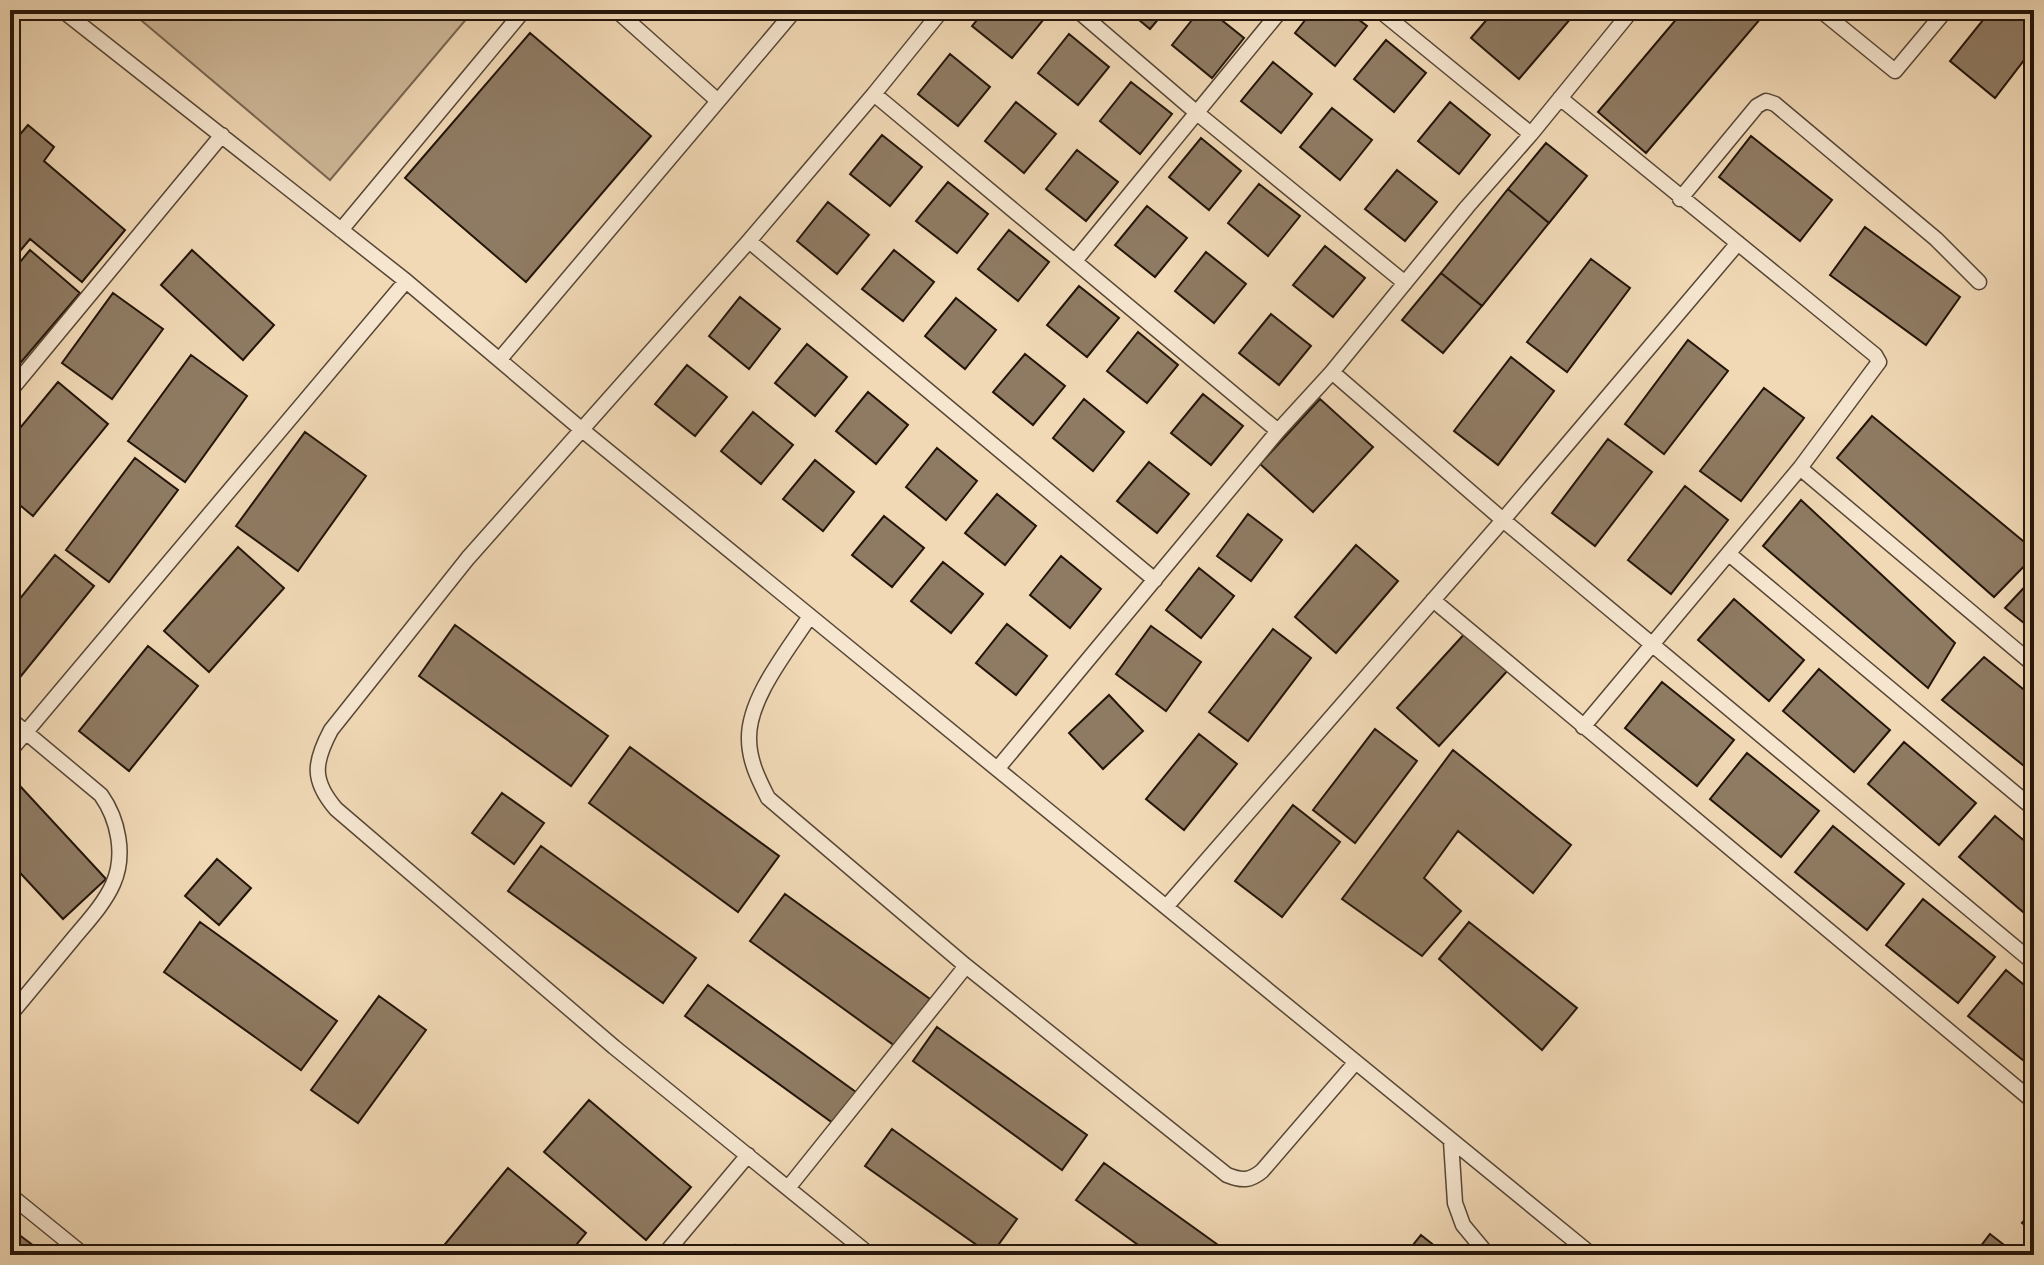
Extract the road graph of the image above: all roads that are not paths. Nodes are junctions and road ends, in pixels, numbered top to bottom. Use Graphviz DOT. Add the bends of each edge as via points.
graph roads {
  1 [pos="62,10"];
  2 [pos="524,10"];
  3 [pos="616,10"];
  4 [pos="795,10"];
  5 [pos="942,10"];
  6 [pos="1077,10"];
  7 [pos="1281,10"];
  8 [pos="1379,10"];
  9 [pos="1632,10"];
  10 [pos="1820,10"];
  11 [pos="1946,10"];
  12 [pos="874,94"];
  13 [pos="1560,98"];
  14 [pos="718,101"];
  15 [pos="1197,113"];
  16 [pos="1531,134"];
  17 [pos="222,135"];
  18 [pos="1680,199"];
  19 [pos="341,230"];
  20 [pos="749,241"];
  21 [pos="1738,243"];
  22 [pos="1075,261"];
  23 [pos="406,281"];
  24 [pos="1979,282"];
  25 [pos="1405,283"];
  26 [pos="500,359"];
  27 [pos="1332,372"];
  28 [pos="10,391"];
  29 [pos="581,429"];
  30 [pos="1278,431"];
  31 [pos="1800,468"];
  32 [pos="1503,520"];
  33 [pos="1729,554"];
  34 [pos="1155,580"];
  35 [pos="1433,600"];
  36 [pos="810,616"];
  37 [pos="1652,646"];
  38 [pos="2034,665"];
  39 [pos="10,719"];
  40 [pos="1583,727"];
  41 [pos="26,732"];
  42 [pos="10,751"];
  43 [pos="998,768"];
  44 [pos="2034,809"];
  45 [pos="1166,907"];
  46 [pos="2034,963"];
  47 [pos="966,966"];
  48 [pos="10,1015"];
  49 [pos="1355,1063"];
  50 [pos="2034,1102"];
  51 [pos="1451,1141"];
  52 [pos="748,1155"];
  53 [pos="788,1188"];
  54 [pos="10,1195"];
  55 [pos="84,1255"];
  56 [pos="664,1255"];
  57 [pos="870,1255"];
  58 [pos="1488,1255"];
  59 [pos="1592,1255"];
  1 -- 17 [label="lane"];
  2 -- 19 [label="lane"];
  3 -- 14 [label="lane"];
  4 -- 14 [label="lane"];
  5 -- 12 [label="lane"];
  6 -- 15 [label="lane"];
  7 -- 15 [label="lane"];
  8 -- 16 [label="lane"];
  9 -- 13 [label="lane"];
  10 -- 11 [label="lane" via="1895,71"];
  12 -- 20 [label="lane"];
  12 -- 22 [label="lane"];
  13 -- 16 [label="lane"];
  13 -- 18 [label="lane"];
  14 -- 26 [label="lane"];
  15 -- 22 [label="lane"];
  15 -- 25 [label="lane"];
  16 -- 25 [label="lane"];
  17 -- 19 [label="lane"];
  17 -- 28 [label="lane"];
  18 -- 21 [label="lane"];
  18 -- 24 [label="lane" via="1766,101 1936,239"];
  19 -- 23 [label="lane"];
  20 -- 29 [label="lane"];
  20 -- 34 [label="lane"];
  21 -- 31 [label="lane" via="1879,362"];
  21 -- 32 [label="lane"];
  22 -- 30 [label="lane"];
  23 -- 26 [label="lane"];
  23 -- 41 [label="lane"];
  25 -- 27 [label="lane"];
  26 -- 29 [label="lane"];
  27 -- 30 [label="lane"];
  27 -- 32 [label="lane"];
  29 -- 36 [label="lane"];
  29 -- 52 [label="lane" via="468,558 331,730 317,769 321,792 614,1047"];
  30 -- 34 [label="lane"];
  31 -- 33 [label="lane"];
  31 -- 38 [label="lane"];
  32 -- 35 [label="lane"];
  32 -- 37 [label="lane"];
  33 -- 37 [label="lane"];
  33 -- 44 [label="lane"];
  34 -- 43 [label="lane"];
  35 -- 40 [label="lane"];
  35 -- 45 [label="lane"];
  36 -- 43 [label="lane"];
  36 -- 47 [label="lane" via="766,684 754,713 748,738 755,773 768,798"];
  37 -- 40 [label="lane"];
  37 -- 46 [label="lane"];
  39 -- 41 [label="lane"];
  40 -- 50 [label="lane"];
  41 -- 42 [label="lane"];
  41 -- 48 [label="lane" via="101,795 112,811 118,856 115,881 99,907"];
  43 -- 45 [label="lane"];
  45 -- 49 [label="lane"];
  47 -- 49 [label="lane" via="1227,1175 1240,1180 1252,1180 1262,1171"];
  47 -- 53 [label="lane"];
  49 -- 51 [label="lane"];
  51 -- 58 [label="lane" via="1455,1203 1463,1225"];
  51 -- 59 [label="lane"];
  52 -- 53 [label="lane"];
  52 -- 56 [label="lane"];
  53 -- 57 [label="lane"];
  54 -- 55 [label="lane"];
}
